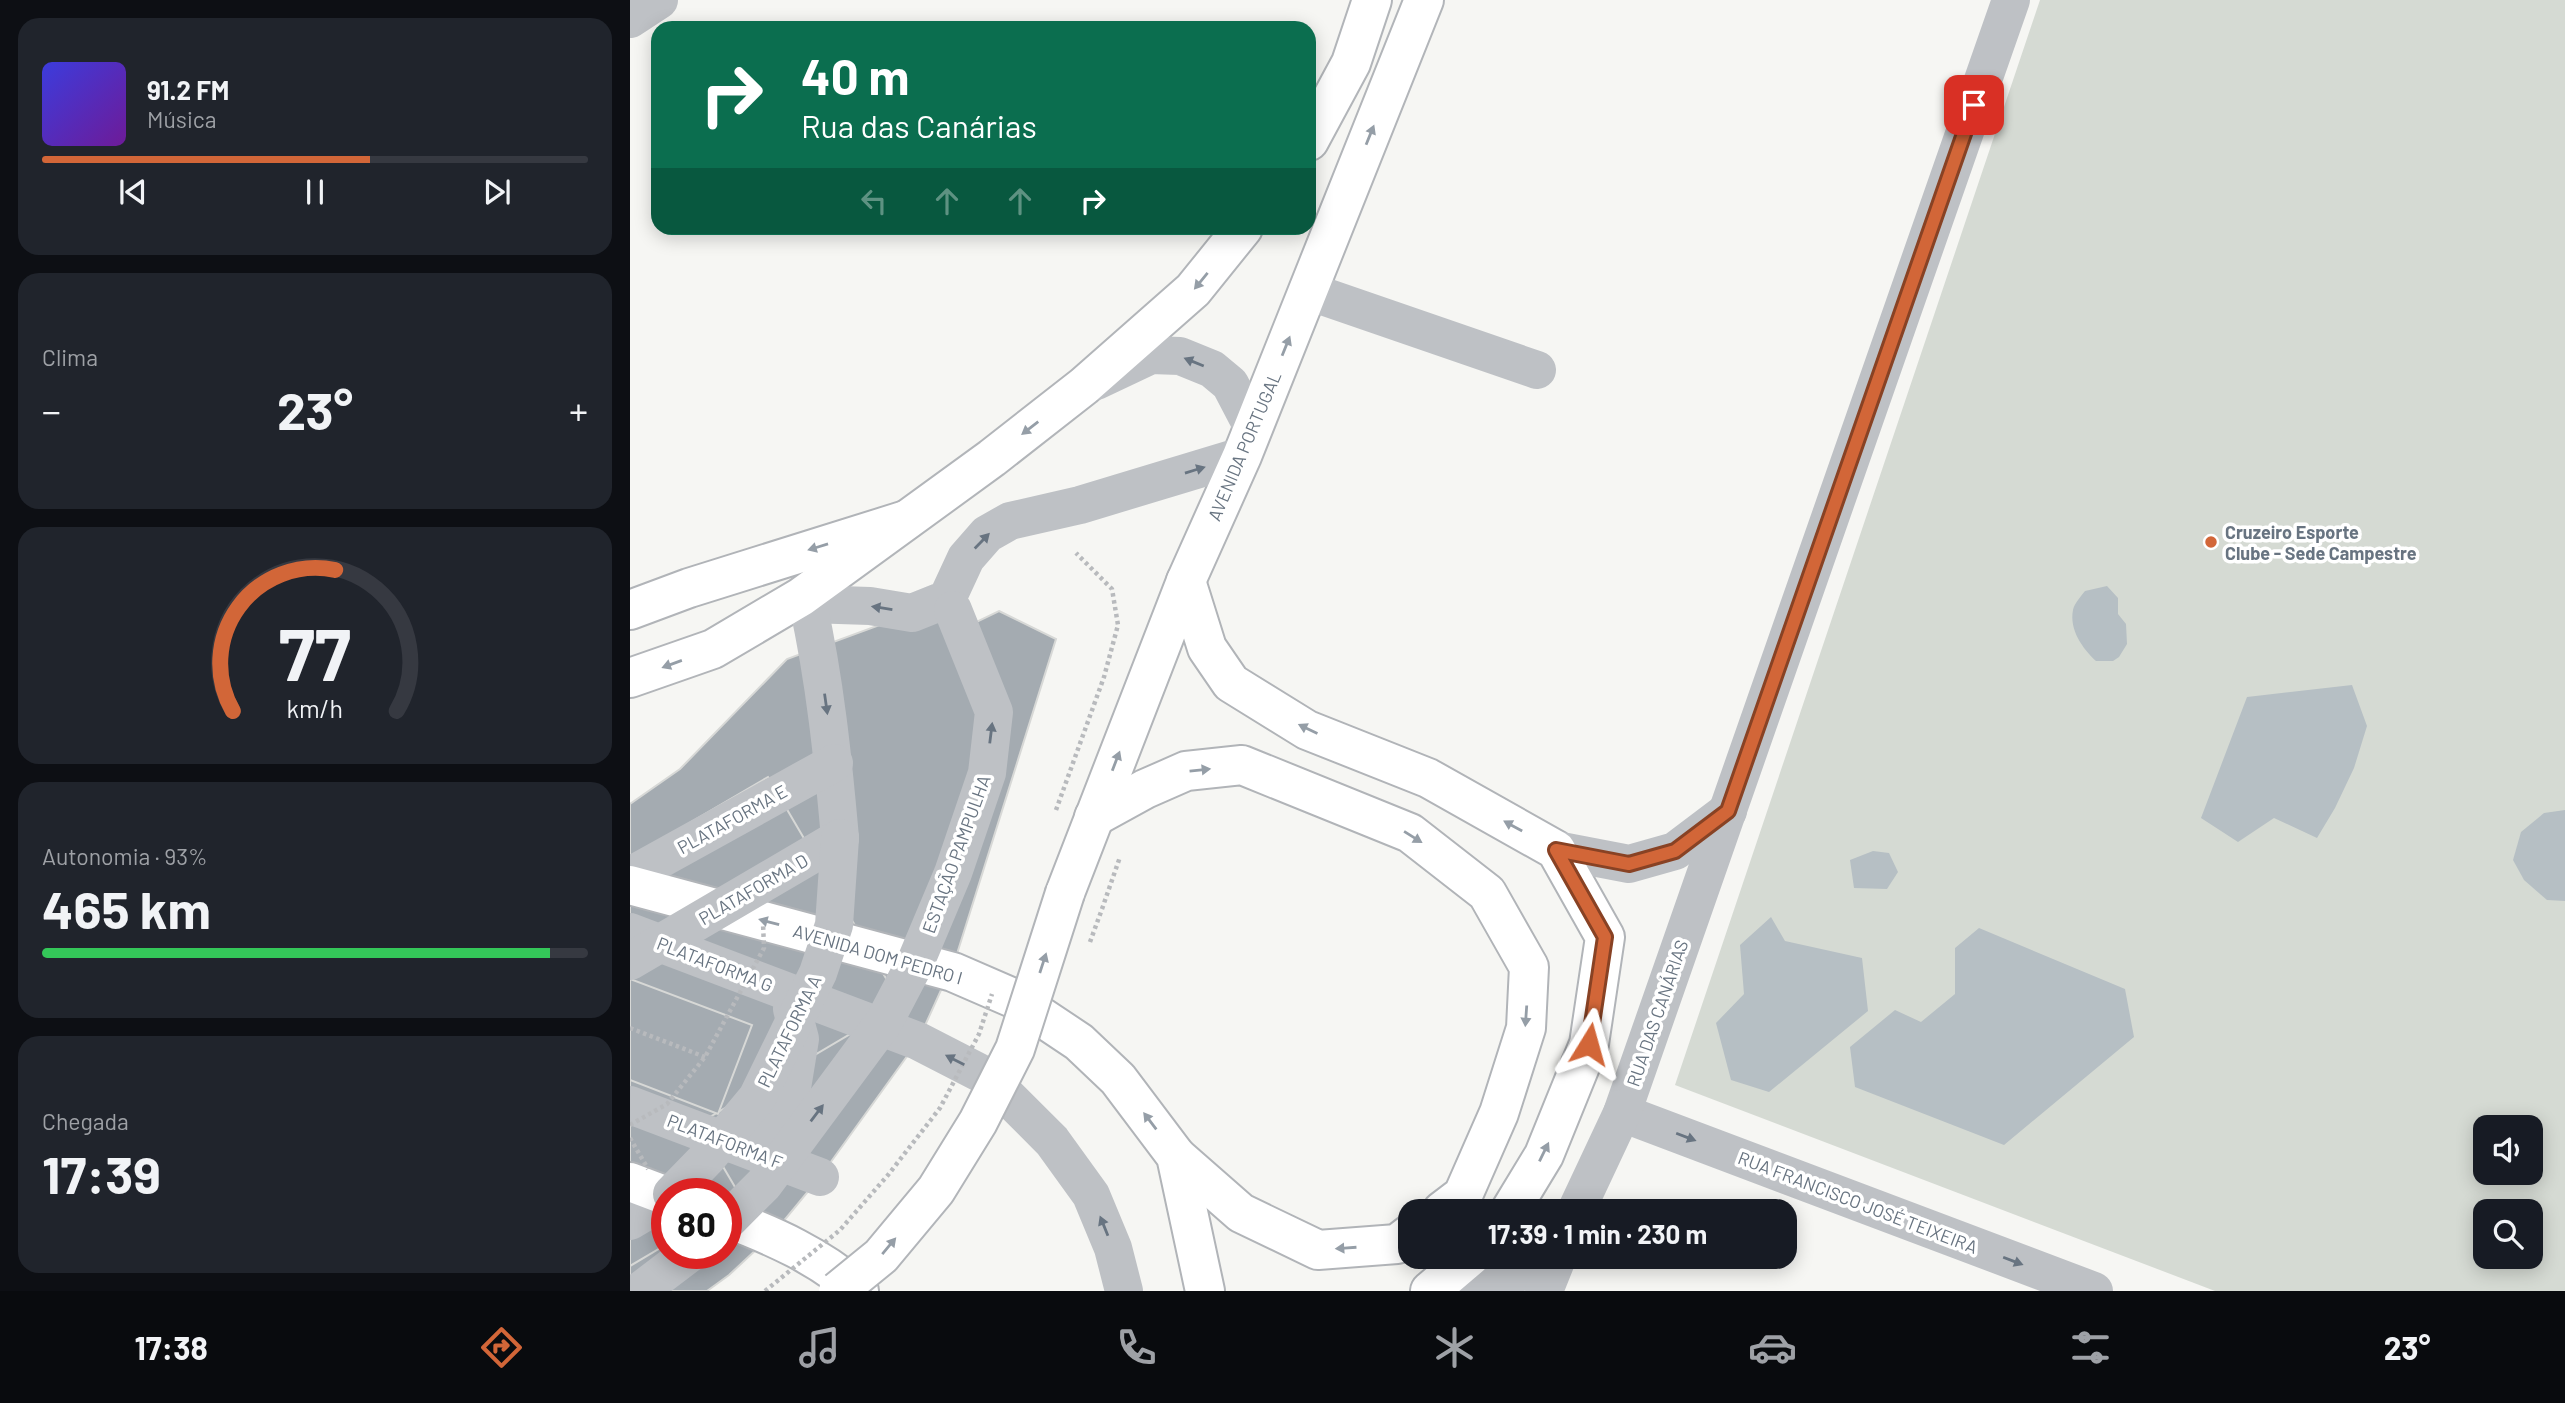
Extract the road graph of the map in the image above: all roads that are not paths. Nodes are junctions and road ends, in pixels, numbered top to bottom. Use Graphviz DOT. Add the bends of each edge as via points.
graph roads {
  1 [pos="659,0"];
  2 [pos="1424,0"];
  3 [pos="2011,0"];
  4 [pos="1366,2"];
  5 [pos="630,19"];
  6 [pos="1316,128"];
  7 [pos="1237,235"];
  8 [pos="1308,291"];
  9 [pos="1537,370"];
  10 [pos="1084,386"];
  11 [pos="1248,442"];
  12 [pos="906,520"];
  13 [pos="1186,581"];
  14 [pos="808,604"];
  15 [pos="950,605"];
  16 [pos="630,610"];
  17 [pos="715,648"];
  18 [pos="630,678"];
  19 [pos="834,763"];
  20 [pos="1728,811"];
  21 [pos="1094,817"];
  22 [pos="840,838"];
  23 [pos="1556,850"];
  24 [pos="630,876"];
  25 [pos="630,885"];
  26 [pos="630,932"];
  27 [pos="630,961"];
  28 [pos="788,992"];
  29 [pos="630,1105"];
  30 [pos="1622,1113"];
  31 [pos="733,1144"];
  32 [pos="1176,1156"];
  33 [pos="820,1177"];
  34 [pos="688,1178"];
  35 [pos="630,1182"];
  36 [pos="651,1191"];
  37 [pos="1458,1199"];
  38 [pos="1517,1199"];
  39 [pos="1582,1199"];
  40 [pos="742,1205"];
  41 [pos="651,1208"];
  42 [pos="630,1221"];
  43 [pos="742,1225"];
  44 [pos="1398,1243"];
  45 [pos="669,1269"];
  46 [pos="1456,1269"];
  47 [pos="1522,1269"];
  48 [pos="1553,1269"];
  49 [pos="640,1291"];
  50 [pos="838,1291"];
  51 [pos="859,1291"];
  52 [pos="1124,1291"];
  53 [pos="1205,1291"];
  54 [pos="1430,1291"];
  55 [pos="1475,1291"];
  56 [pos="1544,1291"];
  57 [pos="2094,1291"];
  1 -- 5 [label="street"];
  8 -- 2 [label="main road, AVENIDA PORTUGAL, one-way"];
  3 -- 20 [label="street, RUA DAS CANÁRIAS"];
  4 -- 6 [label="main road" via="1351,63"];
  7 -- 10 [label="main road, one-way" via="1193,290"];
  8 -- 9 [label="street"];
  11 -- 8 [label="main road, AVENIDA PORTUGAL, one-way"];
  11 -- 10 [label="street, one-way" via="1230,384 1212,369 1180,356 1151,355"];
  10 -- 12 [label="main road, one-way"];
  11 -- 13 [label="main road, AVENIDA PORTUGAL"];
  15 -- 11 [label="street, one-way" via="966,558 987,534 1010,521 1080,505"];
  12 -- 14 [label="street"];
  12 -- 16 [label="main road, one-way"];
  12 -- 17 [label="main road" via="801,597"];
  21 -- 13 [label="main road, AVENIDA PORTUGAL, one-way"];
  23 -- 13 [label="main road, one-way" via="1428,778 1307,730 1231,683 1207,648"];
  15 -- 14 [label="street, one-way" via="912,613"];
  14 -- 17 [label="street"];
  14 -- 19 [label="street, one-way"];
  40 -- 15 [label="street, ESTAÇÃO PAMPULHA, one-way, bridge" via="764,1184 884,1022 953,873 987,773 994,712"];
  17 -- 18 [label="main road, one-way"];
  19 -- 22 [label="street"];
  19 -- 24 [label="street, PLATAFORMA E"];
  20 -- 23 [label="street" via="1675,851 1629,864"];
  20 -- 30 [label="street, RUA DAS CANÁRIAS"];
  21 -- 37 [label="main road, one-way" via="1186,771 1242,765 1410,833 1487,893 1529,967 1526,1028 1499,1113"];
  50 -- 21 [label="main road, AVENIDA PORTUGAL, one-way, bridge" via="881,1256 936,1190 978,1122 1015,1049"];
  22 -- 27 [label="street, PLATAFORMA D, bridge"];
  22 -- 34 [label="street, PLATAFORMA A, bridge" via="834,925 818,973 757,1098"];
  38 -- 23 [label="main road, one-way" via="1544,1155 1589,1044 1605,937"];
  32 -- 25 [label="main road, AVENIDA DOM PEDRO I, one-way" via="1118,1079 1079,1042 1013,998 953,972"];
  26 -- 28 [label="street, PLATAFORMA G"];
  28 -- 31 [label="street" via="800,1040 792,1088 767,1130"];
  52 -- 28 [label="street, PLATAFORMA G, one-way" via="1113,1248 1091,1195 1052,1141 988,1077 918,1041"];
  29 -- 31 [label="street, PLATAFORMA F"];
  30 -- 39 [label="street, RUA DAS CANÁRIAS"];
  30 -- 57 [label="street, RUA FRANCISCO JOSÉ TEIXEIRA, one-way"];
  31 -- 33 [label="street, PLATAFORMA F"];
  44 -- 32 [label="main road, one-way" via="1318,1250 1241,1213"];
  32 -- 53 [label="main road, AVENIDA DOM PEDRO I"];
  35 -- 36 [label="main road"];
  41 -- 42 [label="street"];
  43 -- 51 [label="main road" via="774,1236 840,1274"];
  45 -- 49 [label="street"];
  46 -- 54 [label="main road"];
  47 -- 55 [label="street" via="1494,1287"];
  48 -- 56 [label="street"];
}
